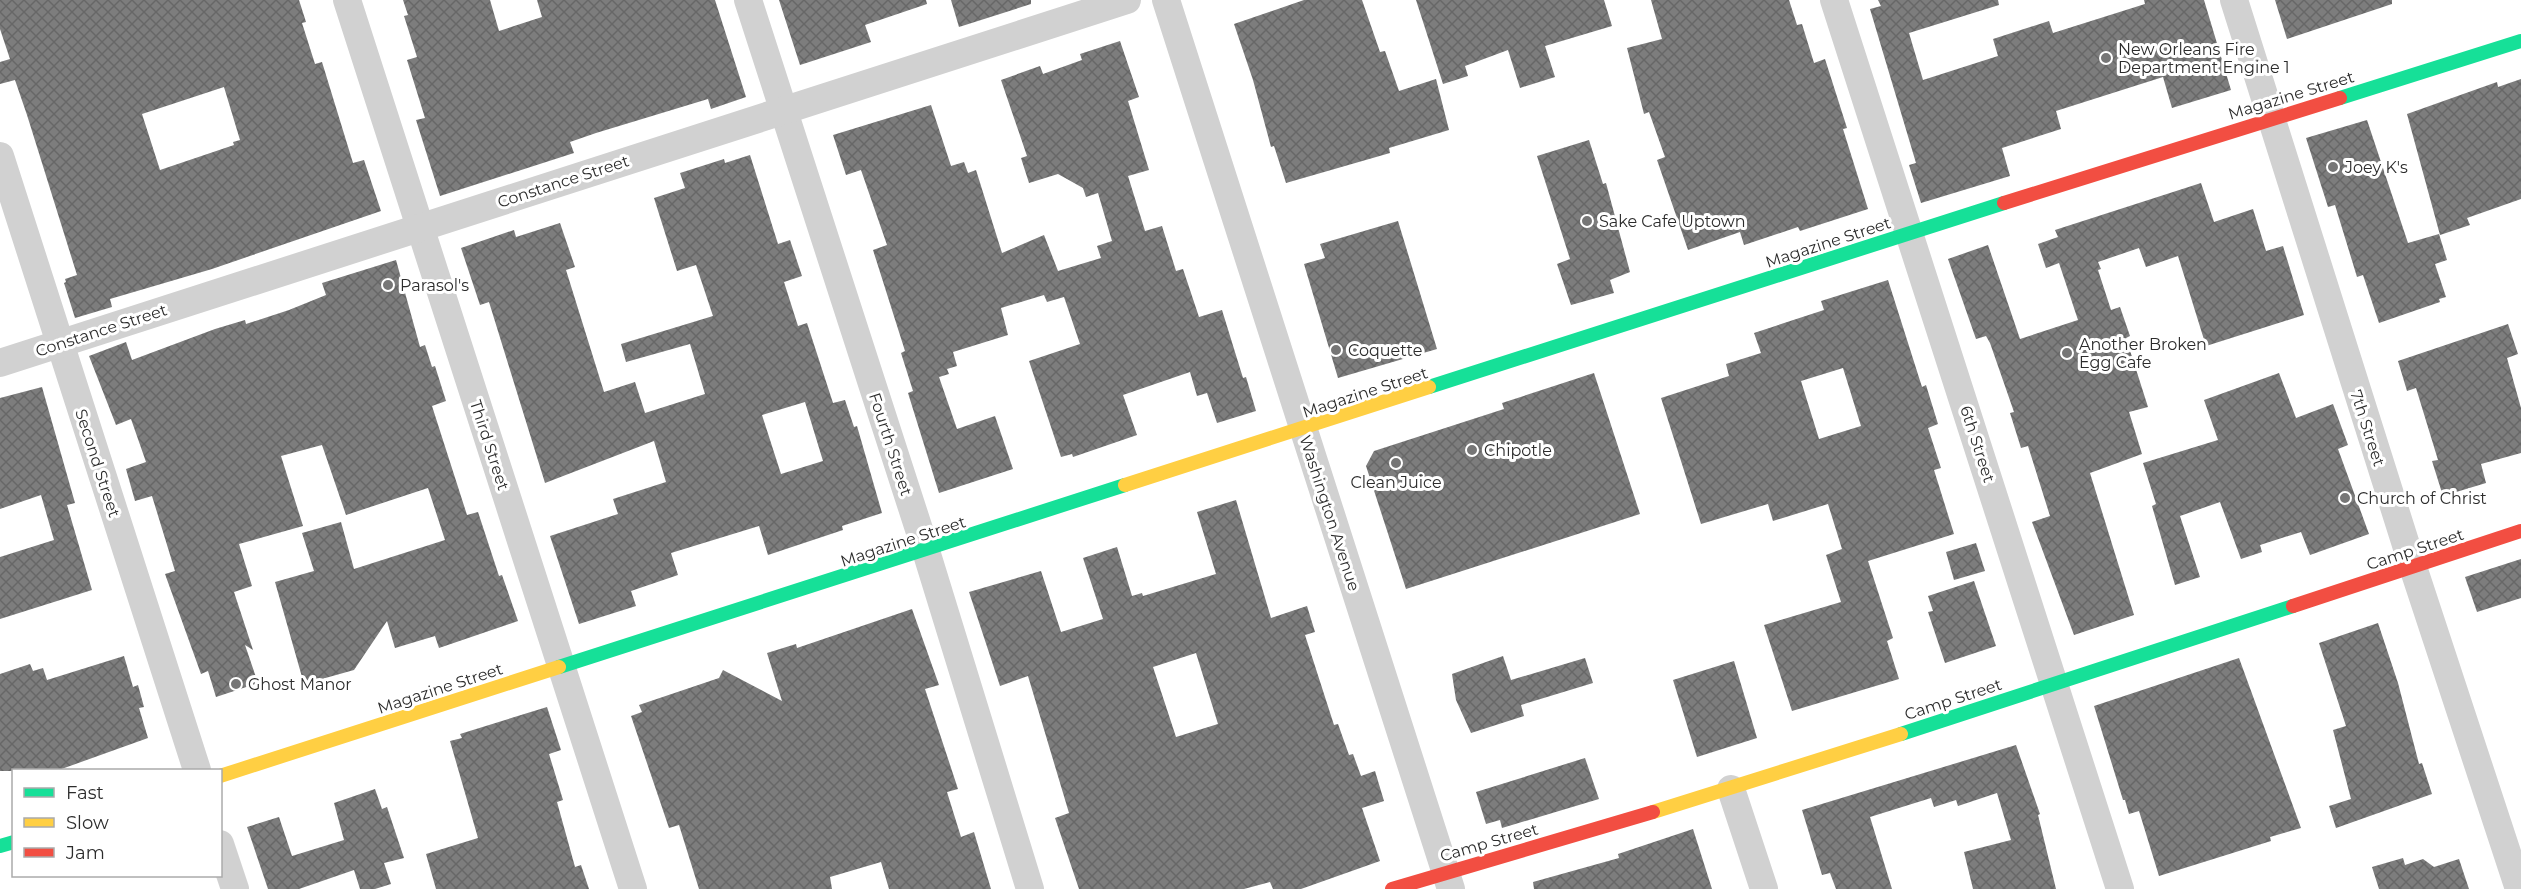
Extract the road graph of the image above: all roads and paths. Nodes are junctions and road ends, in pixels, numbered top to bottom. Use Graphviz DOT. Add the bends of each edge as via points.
graph roads {
  1 [pos="347,0"];
  2 [pos="748,0"];
  3 [pos="1127,0"];
  4 [pos="1166,0"];
  5 [pos="1834,0"];
  6 [pos="2234,0"];
  7 [pos="2521,41"];
  8 [pos="784,110"];
  9 [pos="2270,118"];
  10 [pos="0,156"];
  11 [pos="420,227"];
  12 [pos="1910,233"];
  13 [pos="60,344"];
  14 [pos="0,363"];
  15 [pos="1304,429"];
  16 [pos="2521,531"];
  17 [pos="926,551"];
  18 [pos="2413,567"];
  19 [pos="561,667"];
  20 [pos="2054,683"];
  21 [pos="196,769"];
  22 [pos="222,775"];
  23 [pos="1731,789"];
  24 [pos="222,850"];
  25 [pos="1448,880"];
  26 [pos="235,889"];
  27 [pos="633,889"];
  28 [pos="1030,889"];
  29 [pos="1392,889"];
  30 [pos="1764,889"];
  31 [pos="2120,889"];
  32 [pos="2519,889"];
  1 -- 11 [label="street, Third Street"];
  2 -- 8 [label="street, Fourth Street"];
  3 -- 8 [label="street, Constance Street"];
  4 -- 15 [label="street, Washington Avenue"];
  5 -- 12 [label="street, 6th Street"];
  6 -- 9 [label="street, 7th Street"];
  7 -- 9 [label="street, Magazine Street"];
  8 -- 11 [label="street, Constance Street"];
  8 -- 17 [label="street, Fourth Street"];
  9 -- 12 [label="street, Magazine Street"];
  9 -- 18 [label="street, 7th Street"];
  10 -- 13 [label="street, Second Street"];
  11 -- 13 [label="street, Constance Street"];
  11 -- 19 [label="street, Third Street"];
  12 -- 15 [label="street, Magazine Street"];
  12 -- 20 [label="street, 6th Street"];
  13 -- 14 [label="street, Constance Street"];
  13 -- 21 [label="street, Second Street"];
  15 -- 17 [label="street, Magazine Street"];
  15 -- 25 [label="street, Washington Avenue"];
  16 -- 18 [label="street, Camp Street"];
  17 -- 19 [label="street, Magazine Street"];
  17 -- 28 [label="street, Fourth Street"];
  18 -- 20 [label="street, Camp Street"];
  18 -- 32 [label="street, 7th Street"];
  19 -- 22 [label="street, Magazine Street"];
  19 -- 27 [label="street, Third Street"];
  20 -- 23 [label="street, Camp Street"];
  20 -- 31 [label="street, 6th Street"];
  23 -- 25 [label="street, Camp Street"];
  23 -- 30 [label="street"];
  24 -- 26 [label="street"];
  25 -- 29 [label="street, Camp Street"];
}
